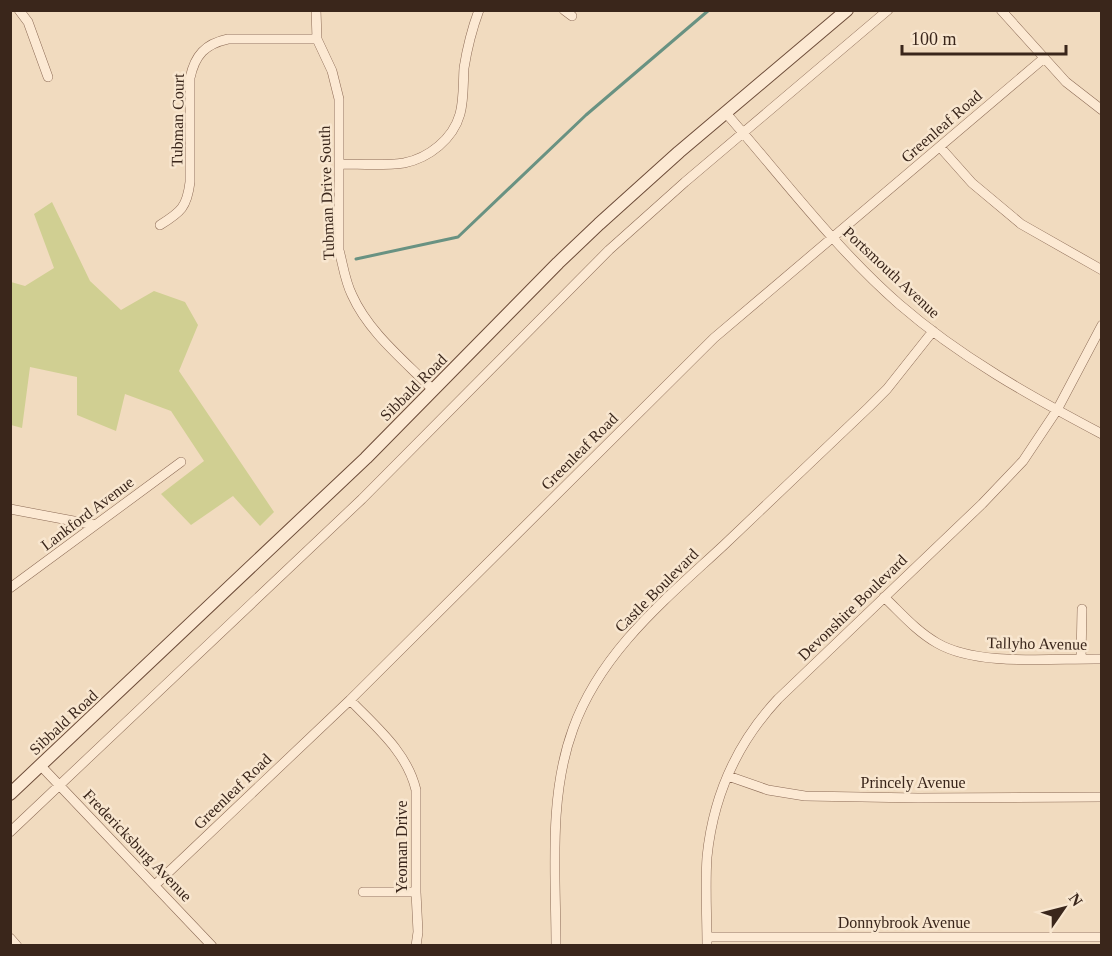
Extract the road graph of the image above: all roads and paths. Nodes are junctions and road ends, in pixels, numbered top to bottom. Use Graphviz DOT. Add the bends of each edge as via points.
graph roads {
  1 [pos="19,10"];
  2 [pos="316,10"];
  3 [pos="479,10"];
  4 [pos="847,10"];
  5 [pos="888,10"];
  6 [pos="1001,10"];
  7 [pos="317,39"];
  8 [pos="1043,59"];
  9 [pos="48,77"];
  10 [pos="1101,110"];
  11 [pos="725,112"];
  12 [pos="744,133"];
  13 [pos="940,147"];
  14 [pos="339,164"];
  15 [pos="160,225"];
  16 [pos="832,237"];
  17 [pos="1101,270"];
  18 [pos="1101,325"];
  19 [pos="933,332"];
  20 [pos="434,390"];
  21 [pos="1057,410"];
  22 [pos="1101,434"];
  23 [pos="181,462"];
  24 [pos="10,509"];
  25 [pos="96,525"];
  26 [pos="10,588"];
  27 [pos="884,597"];
  28 [pos="1082,609"];
  29 [pos="1081,658"];
  30 [pos="1101,659"];
  31 [pos="350,700"];
  32 [pos="41,766"];
  33 [pos="728,776"];
  34 [pos="60,785"];
  35 [pos="10,794"];
  36 [pos="1101,797"];
  37 [pos="10,832"];
  38 [pos="155,885"];
  39 [pos="363,892"];
  40 [pos="416,892"];
  41 [pos="1101,937"];
  42 [pos="10,938"];
  43 [pos="707,941"];
  44 [pos="17,945"];
  45 [pos="212,945"];
  46 [pos="416,945"];
  47 [pos="556,945"];
  1 -- 9 [label="street" via="28,22"];
  2 -- 7 [label="street"];
  3 -- 14 [label="street" via="468,46 460,113 447,137 436,148 407,162"];
  4 -- 11 [label="street, Sibbald Road"];
  5 -- 12 [label="street"];
  6 -- 8 [label="street"];
  7 -- 14 [label="street, Tubman Drive South" via="339,99"];
  7 -- 15 [label="street, Tubman Court" via="228,39 202,50 190,78 188,198 180,212"];
  8 -- 10 [label="street"];
  8 -- 13 [label="street, Greenleaf Road"];
  11 -- 12 [label="street, Portsmouth Avenue"];
  11 -- 20 [label="street, Sibbald Road" via="599,224"];
  12 -- 16 [label="street, Portsmouth Avenue"];
  12 -- 34 [label="street" via="609,250 362,498"];
  13 -- 16 [label="street, Greenleaf Road"];
  13 -- 17 [label="street" via="994,204"];
  14 -- 20 [label="street, Tubman Drive South" via="339,250 351,295 373,329"];
  16 -- 19 [label="street, Portsmouth Avenue"];
  16 -- 31 [label="street, Greenleaf Road" via="714,338"];
  18 -- 21 [label="street, Devonshire Boulevard"];
  19 -- 21 [label="street, Portsmouth Avenue"];
  19 -- 47 [label="street, Castle Boulevard" via="869,407 642,622 594,682 573,728 561,777 556,834"];
  20 -- 32 [label="street, Sibbald Road"];
  21 -- 22 [label="street, Portsmouth Avenue"];
  21 -- 27 [label="street, Devonshire Boulevard" via="1010,476"];
  23 -- 25 [label="street, Lankford Avenue"];
  24 -- 25 [label="street"];
  25 -- 26 [label="street, Lankford Avenue"];
  27 -- 29 [label="street, Tallyho Avenue" via="919,631 970,656"];
  27 -- 33 [label="street, Devonshire Boulevard" via="763,716 739,751"];
  28 -- 29 [label="street"];
  29 -- 30 [label="street, Tallyho Avenue"];
  31 -- 38 [label="street, Greenleaf Road"];
  31 -- 40 [label="street, Yeoman Drive" via="399,751 413,777"];
  32 -- 34 [label="street, Fredericksburg Avenue"];
  32 -- 35 [label="street, Sibbald Road"];
  33 -- 36 [label="street, Princely Avenue" via="768,790 805,796"];
  33 -- 43 [label="street, Devonshire Boulevard" via="711,830 707,860"];
  34 -- 37 [label="street"];
  34 -- 38 [label="street, Fredericksburg Avenue"];
  38 -- 45 [label="street, Fredericksburg Avenue"];
  39 -- 40 [label="street"];
  40 -- 46 [label="street, Yeoman Drive"];
  41 -- 43 [label="street, Donnybrook Avenue"];
  42 -- 44 [label="street"];
}
